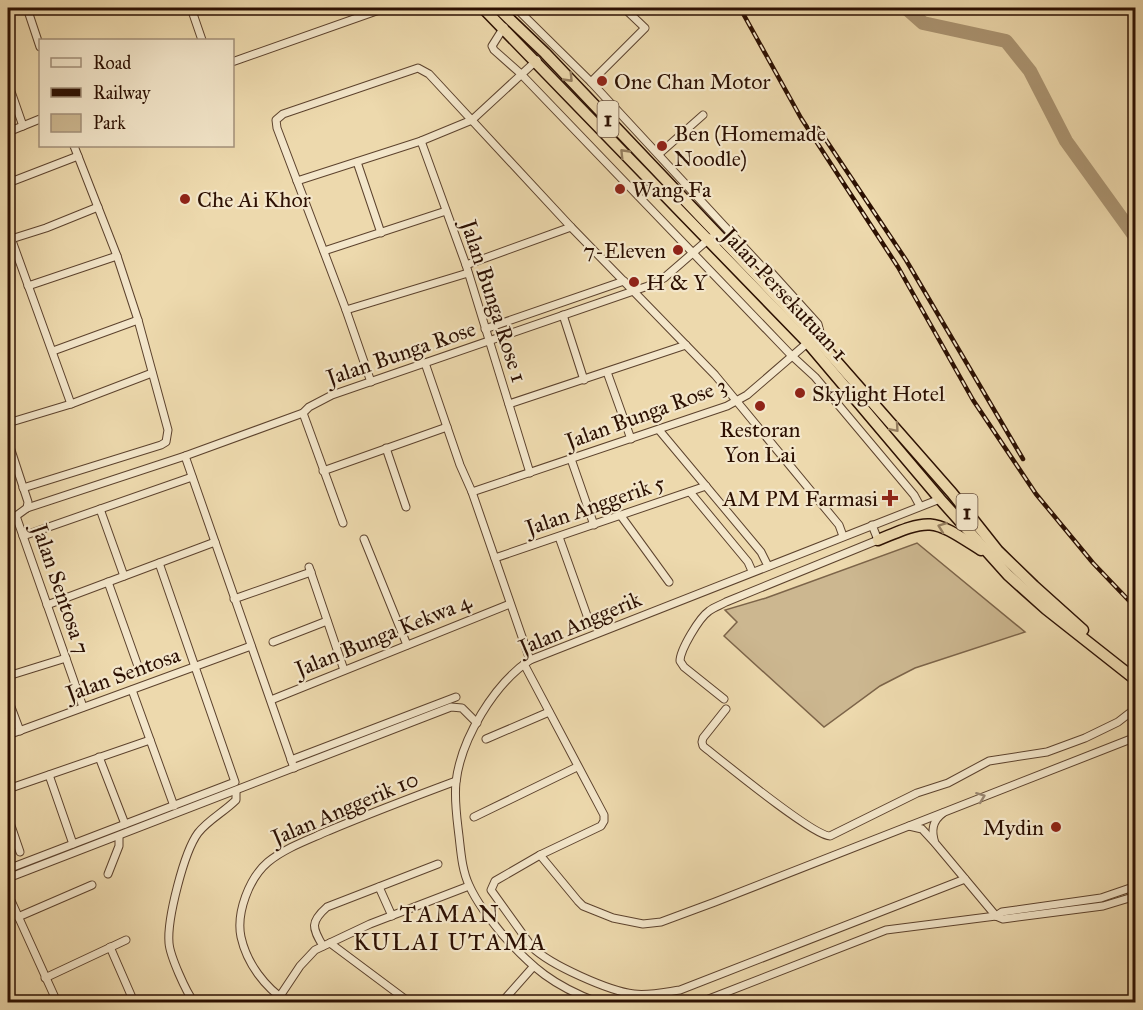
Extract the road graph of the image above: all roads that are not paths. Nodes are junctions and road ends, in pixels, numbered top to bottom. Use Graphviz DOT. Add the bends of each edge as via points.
graph roads {
  1 [pos="27,8"];
  2 [pos="191,8"];
  3 [pos="385,8"];
  4 [pos="483,8"];
  5 [pos="498,8"];
  6 [pos="516,8"];
  7 [pos="624,8"];
  8 [pos="504,27"];
  9 [pos="202,39"];
  10 [pos="39,44"];
  11 [pos="545,53"];
  12 [pos="536,60"];
  13 [pos="234,61"];
  14 [pos="520,73"];
  15 [pos="8,82"];
  16 [pos="591,82"];
  17 [pos="703,115"];
  18 [pos="39,119"];
  19 [pos="472,120"];
  20 [pos="23,126"];
  21 [pos="8,132"];
  22 [pos="421,141"];
  23 [pos="74,147"];
  24 [pos="659,154"];
  25 [pos="78,156"];
  26 [pos="357,162"];
  27 [pos="297,181"];
  28 [pos="8,183"];
  29 [pos="98,207"];
  30 [pos="446,211"];
  31 [pos="571,227"];
  32 [pos="381,232"];
  33 [pos="717,232"];
  34 [pos="9,239"];
  35 [pos="707,241"];
  36 [pos="324,251"];
  37 [pos="693,253"];
  38 [pos="117,256"];
  39 [pos="467,269"];
  40 [pos="758,276"];
  41 [pos="624,281"];
  42 [pos="28,286"];
  43 [pos="633,290"];
  44 [pos="346,310"];
  45 [pos="563,315"];
  46 [pos="138,320"];
  47 [pos="485,329"];
  48 [pos="812,340"];
  49 [pos="489,341"];
  50 [pos="687,345"];
  51 [pos="53,351"];
  52 [pos="791,355"];
  53 [pos="425,363"];
  54 [pos="607,372"];
  55 [pos="152,373"];
  56 [pos="584,380"];
  57 [pos="371,381"];
  58 [pos="737,401"];
  59 [pos="71,404"];
  60 [pos="509,404"];
  61 [pos="303,413"];
  62 [pos="8,423"];
  63 [pos="447,427"];
  64 [pos="659,430"];
  65 [pos="631,439"];
  66 [pos="8,441"];
  67 [pos="386,448"];
  68 [pos="185,456"];
  69 [pos="571,459"];
  70 [pos="323,471"];
  71 [pos="530,473"];
  72 [pos="192,477"];
  73 [pos="706,486"];
  74 [pos="23,488"];
  75 [pos="472,492"];
  76 [pos="690,492"];
  77 [pos="940,499"];
  78 [pos="920,506"];
  79 [pos="406,507"];
  80 [pos="27,508"];
  81 [pos="100,509"];
  82 [pos="16,516"];
  83 [pos="621,516"];
  84 [pos="8,519"];
  85 [pos="343,523"];
  86 [pos="594,525"];
  87 [pos="872,525"];
  88 [pos="23,536"];
  89 [pos="843,536"];
  90 [pos="559,537"];
  91 [pos="364,539"];
  92 [pos="878,540"];
  93 [pos="215,542"];
  94 [pos="992,557"];
  95 [pos="495,558"];
  96 [pos="159,563"];
  97 [pos="768,566"];
  98 [pos="752,571"];
  99 [pos="124,576"];
  100 [pos="108,582"];
  101 [pos="669,582"];
  102 [pos="234,599"];
  103 [pos="510,604"];
  104 [pos="47,605"];
  105 [pos="327,621"];
  106 [pos="590,624"];
  107 [pos="273,642"];
  108 [pos="407,645"];
  109 [pos="251,646"];
  110 [pos="66,658"];
  111 [pos="527,662"];
  112 [pos="195,667"];
  113 [pos="139,669"];
  114 [pos="344,670"];
  115 [pos="1136,671"];
  116 [pos="8,676"];
  117 [pos="1136,680"];
  118 [pos="132,690"];
  119 [pos="456,697"];
  120 [pos="8,699"];
  121 [pos="724,699"];
  122 [pos="271,700"];
  123 [pos="83,707"];
  124 [pos="1136,708"];
  125 [pos="726,709"];
  126 [pos="549,712"];
  127 [pos="477,723"];
  128 [pos="20,731"];
  129 [pos="8,735"];
  130 [pos="1136,737"];
  131 [pos="486,739"];
  132 [pos="150,740"];
  133 [pos="99,757"];
  134 [pos="291,760"];
  135 [pos="577,767"];
  136 [pos="294,768"];
  137 [pos="49,775"];
  138 [pos="456,781"];
  139 [pos="8,789"];
  140 [pos="236,791"];
  141 [pos="174,806"];
  142 [pos="948,809"];
  143 [pos="8,817"];
  144 [pos="474,817"];
  145 [pos="125,824"];
  146 [pos="907,825"];
  147 [pos="119,836"];
  148 [pos="936,843"];
  149 [pos="73,844"];
  150 [pos="20,852"];
  151 [pos="540,855"];
  152 [pos="8,859"];
  153 [pos="438,864"];
  154 [pos="9,868"];
  155 [pos="108,874"];
  156 [pos="8,878"];
  157 [pos="965,879"];
  158 [pos="92,885"];
  159 [pos="469,886"];
  160 [pos="1136,886"];
  161 [pos="379,887"];
  162 [pos="8,894"];
  163 [pos="1136,896"];
  164 [pos="1102,902"];
  165 [pos="392,916"];
  166 [pos="996,916"];
  167 [pos="18,917"];
  168 [pos="126,940"];
  169 [pos="326,944"];
  170 [pos="110,947"];
  171 [pos="533,967"];
  172 [pos="45,978"];
  173 [pos="278,1000"];
  174 [pos="57,1002"];
  175 [pos="134,1002"];
  176 [pos="194,1002"];
  177 [pos="287,1002"];
  178 [pos="409,1002"];
  179 [pos="502,1002"];
  180 [pos="595,1002"];
  181 [pos="701,1002"];
  1 -- 10 [label="street"];
  2 -- 9 [label="street"];
  3 -- 13 [label="street"];
  4 -- 8 [label="highway, Jalan Persekutuan 1 / 1"];
  5 -- 11 [label="highway, Jalan Persekutuan 1 / 1"];
  6 -- 16 [label="street"];
  7 -- 16 [label="street" via="645,28"];
  8 -- 12 [label="highway, Jalan Persekutuan 1 / 1"];
  8 -- 14 [label="street" via="492,46"];
  11 -- 12 [label="street"];
  11 -- 33 [label="highway, Jalan Persekutuan 1 / 1, one-way"];
  12 -- 14 [label="street"];
  35 -- 12 [label="highway, Jalan Persekutuan 1 / 1, one-way"];
  14 -- 19 [label="street"];
  14 -- 37 [label="street"];
  15 -- 20 [label="street"];
  16 -- 24 [label="street"];
  17 -- 24 [label="street"];
  18 -- 20 [label="street"];
  19 -- 22 [label="street"];
  19 -- 27 [label="street" via="422,69 283,114 276,120 276,128"];
  19 -- 31 [label="street"];
  20 -- 21 [label="street"];
  22 -- 26 [label="street"];
  22 -- 30 [label="street, Jalan Bunga Rose 1"];
  23 -- 25 [label="street"];
  24 -- 40 [label="street"];
  25 -- 28 [label="street"];
  25 -- 29 [label="street"];
  26 -- 27 [label="street"];
  26 -- 32 [label="street"];
  27 -- 36 [label="street"];
  29 -- 34 [label="street"];
  29 -- 38 [label="street"];
  30 -- 32 [label="street"];
  30 -- 39 [label="street, Jalan Bunga Rose 1"];
  31 -- 39 [label="street"];
  31 -- 41 [label="street"];
  32 -- 36 [label="street"];
  33 -- 35 [label="street, Jalan Bunga Rose"];
  33 -- 40 [label="highway, Jalan Persekutuan 1 / 1"];
  34 -- 42 [label="street"];
  35 -- 37 [label="street, Jalan Bunga Rose"];
  35 -- 40 [label="highway, Jalan Persekutuan 1 / 1"];
  36 -- 44 [label="street"];
  37 -- 43 [label="street, Jalan Bunga Rose" via="664,278"];
  37 -- 52 [label="street"];
  38 -- 42 [label="street"];
  38 -- 46 [label="street"];
  39 -- 44 [label="street"];
  39 -- 47 [label="street, Jalan Bunga Rose 1"];
  40 -- 48 [label="highway, Jalan Persekutuan 1 / 1"];
  40 -- 48 [label="street" via="771,272 818,324 820,332"];
  41 -- 43 [label="street"];
  41 -- 47 [label="street"];
  42 -- 51 [label="street"];
  43 -- 45 [label="street, Jalan Bunga Rose"];
  43 -- 50 [label="street"];
  44 -- 57 [label="street"];
  45 -- 49 [label="street, Jalan Bunga Rose"];
  45 -- 56 [label="street"];
  46 -- 51 [label="street"];
  46 -- 55 [label="street"];
  47 -- 49 [label="street, Jalan Bunga Rose 1"];
  48 -- 52 [label="street, Jalan Bunga Rose 3"];
  48 -- 77 [label="highway, Jalan Persekutuan 1 / 1"];
  48 -- 115 [label="highway, Jalan Persekutuan 1 / 1, one-way" via="952,493 998,550 1093,639"];
  49 -- 53 [label="street, Jalan Bunga Rose"];
  49 -- 60 [label="street, Jalan Bunga Rose 1"];
  50 -- 54 [label="street"];
  50 -- 58 [label="street"];
  51 -- 59 [label="street"];
  52 -- 58 [label="street, Jalan Bunga Rose 3"];
  52 -- 78 [label="street" via="815,377 915,495"];
  53 -- 57 [label="street, Jalan Bunga Rose"];
  53 -- 63 [label="street"];
  54 -- 56 [label="street"];
  54 -- 65 [label="street"];
  55 -- 59 [label="street"];
  55 -- 74 [label="street" via="168,430 166,442"];
  56 -- 60 [label="street"];
  57 -- 61 [label="street, Jalan Bunga Rose" via="332,395"];
  58 -- 64 [label="street, Jalan Bunga Rose 3"];
  58 -- 89 [label="street" via="839,525"];
  59 -- 62 [label="street"];
  60 -- 71 [label="street, Jalan Bunga Rose 1"];
  61 -- 68 [label="street, Jalan Bunga Rose"];
  61 -- 70 [label="street"];
  63 -- 67 [label="street"];
  63 -- 75 [label="street"];
  64 -- 65 [label="street, Jalan Bunga Rose 3"];
  64 -- 73 [label="street"];
  65 -- 69 [label="street, Jalan Bunga Rose 3"];
  66 -- 74 [label="street"];
  67 -- 70 [label="street"];
  67 -- 79 [label="street"];
  68 -- 72 [label="street"];
  68 -- 80 [label="street, Jalan Bunga Rose"];
  69 -- 71 [label="street, Jalan Bunga Rose 3"];
  69 -- 86 [label="street"];
  70 -- 85 [label="street"];
  71 -- 75 [label="street, Jalan Bunga Rose 3"];
  72 -- 81 [label="street"];
  72 -- 93 [label="street"];
  73 -- 76 [label="street, Jalan Anggerik 5"];
  73 -- 97 [label="street" via="761,552"];
  74 -- 80 [label="street"];
  75 -- 95 [label="street"];
  76 -- 83 [label="street, Jalan Anggerik 5"];
  76 -- 98 [label="street"];
  77 -- 78 [label="street, Jalan Anggerik"];
  77 -- 94 [label="highway, Jalan Persekutuan 1 / 1"];
  78 -- 87 [label="street, Jalan Anggerik"];
  80 -- 82 [label="street, Jalan Bunga Rose"];
  81 -- 88 [label="street"];
  81 -- 99 [label="street"];
  82 -- 84 [label="street, Jalan Bunga Rose"];
  82 -- 88 [label="street, Jalan Sentosa 7"];
  83 -- 86 [label="street, Jalan Anggerik 5"];
  83 -- 101 [label="street"];
  86 -- 90 [label="street, Jalan Anggerik 5"];
  87 -- 89 [label="street, Jalan Anggerik"];
  87 -- 92 [label="street"];
  88 -- 104 [label="street, Jalan Sentosa 7"];
  89 -- 97 [label="street, Jalan Anggerik"];
  90 -- 95 [label="street, Jalan Anggerik 5"];
  90 -- 106 [label="street"];
  91 -- 108 [label="street"];
  94 -- 92 [label="highway, one-way" via="936,524 918,525"];
  92 -- 121 [label="street" via="709,610 680,661"];
  93 -- 96 [label="street"];
  93 -- 102 [label="street"];
  94 -- 117 [label="highway, Jalan Persekutuan 1 / 1" via="1046,609"];
  95 -- 103 [label="street"];
  96 -- 99 [label="street"];
  96 -- 112 [label="street"];
  97 -- 98 [label="street, Jalan Anggerik"];
  98 -- 111 [label="street, Jalan Anggerik"];
  99 -- 100 [label="street"];
  100 -- 104 [label="street"];
  100 -- 113 [label="street"];
  102 -- 105 [label="street" via="310,570"];
  102 -- 109 [label="street"];
  103 -- 108 [label="street, Jalan Bunga Kekwa 4"];
  103 -- 111 [label="street"];
  104 -- 110 [label="street, Jalan Sentosa 7"];
  105 -- 107 [label="street"];
  105 -- 114 [label="street"];
  108 -- 114 [label="street, Jalan Bunga Kekwa 4"];
  109 -- 112 [label="street, Jalan Sentosa"];
  109 -- 122 [label="street"];
  110 -- 116 [label="street"];
  110 -- 123 [label="street, Jalan Sentosa 7"];
  111 -- 126 [label="street"];
  111 -- 127 [label="street, Jalan Anggerik" via="494,695"];
  112 -- 118 [label="street, Jalan Sentosa"];
  112 -- 141 [label="street" via="235,783"];
  114 -- 122 [label="street, Jalan Bunga Kekwa 4"];
  118 -- 123 [label="street, Jalan Sentosa"];
  118 -- 132 [label="street"];
  119 -- 134 [label="street"];
  120 -- 128 [label="street"];
  122 -- 134 [label="street"];
  123 -- 128 [label="street, Jalan Sentosa"];
  124 -- 125 [label="street" via="1085,738 1047,752 989,761 830,836 820,834 791,814 703,746 703,738"];
  126 -- 131 [label="street"];
  126 -- 135 [label="street"];
  127 -- 136 [label="street" via="462,708 451,707"];
  127 -- 138 [label="street, Jalan Anggerik"];
  128 -- 129 [label="street, Jalan Sentosa"];
  142 -- 130 [label="street, one-way"];
  132 -- 133 [label="street"];
  132 -- 141 [label="street"];
  133 -- 137 [label="street"];
  133 -- 145 [label="street"];
  134 -- 136 [label="street"];
  135 -- 144 [label="street"];
  135 -- 151 [label="street" via="604,821 601,826"];
  136 -- 140 [label="street"];
  137 -- 139 [label="street"];
  137 -- 149 [label="street"];
  138 -- 159 [label="street, Jalan Anggerik" via="462,860"];
  138 -- 173 [label="street, Jalan Anggerik 10" via="288,848 260,869 242,910 240,932 248,958"];
  140 -- 147 [label="street"];
  140 -- 176 [label="street" via="234,802 196,836 172,904 169,945"];
  141 -- 145 [label="street"];
  142 -- 146 [label="street"];
  142 -- 148 [label="street" via="934,824"];
  143 -- 150 [label="street"];
  145 -- 149 [label="street"];
  146 -- 148 [label="street" via="922,829"];
  146 -- 151 [label="street" via="653,924 627,922 583,906"];
  147 -- 155 [label="street"];
  147 -- 156 [label="street"];
  148 -- 157 [label="street"];
  149 -- 154 [label="street"];
  151 -- 157 [label="street" via="495,881 491,891 496,900 537,952 598,984 636,994 681,990"];
  152 -- 154 [label="street"];
  153 -- 161 [label="street"];
  157 -- 166 [label="street"];
  158 -- 167 [label="street"];
  159 -- 165 [label="street"];
  159 -- 171 [label="street, Jalan Anggerik" via="482,909"];
  160 -- 164 [label="street"];
  161 -- 165 [label="street"];
  161 -- 169 [label="street" via="318,915 314,929"];
  162 -- 167 [label="street"];
  163 -- 164 [label="street"];
  164 -- 166 [label="street" via="1002,912"];
  165 -- 169 [label="street"];
  166 -- 181 [label="street" via="885,930"];
  167 -- 172 [label="street"];
  168 -- 170 [label="street"];
  169 -- 173 [label="street" via="300,966"];
  169 -- 178 [label="street"];
  170 -- 172 [label="street"];
  170 -- 175 [label="street"];
  171 -- 179 [label="street"];
  171 -- 180 [label="street, Jalan Anggerik" via="560,986"];
  172 -- 174 [label="street"];
  173 -- 177 [label="street, Jalan Anggerik 10"];
}
